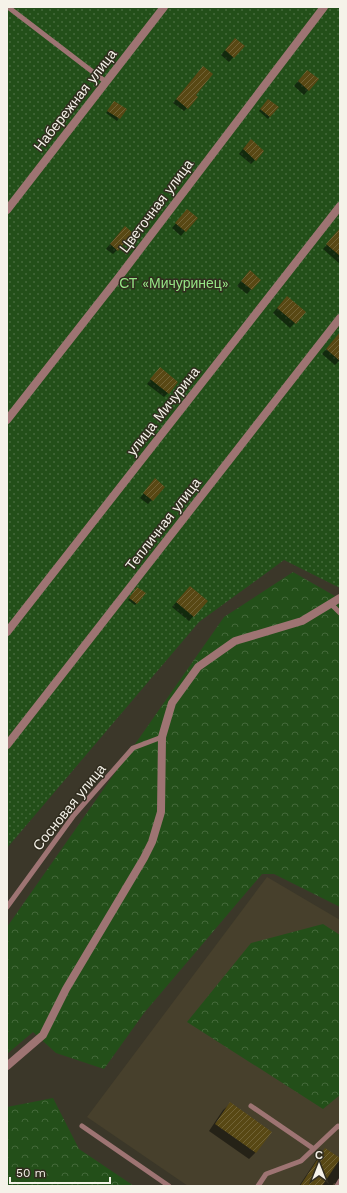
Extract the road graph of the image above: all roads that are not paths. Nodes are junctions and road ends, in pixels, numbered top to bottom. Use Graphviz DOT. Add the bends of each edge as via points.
graph roads {
  1 [pos="8,7"];
  2 [pos="164,7"];
  3 [pos="324,7"];
  4 [pos="106,82"];
  5 [pos="340,206"];
  6 [pos="7,210"];
  7 [pos="340,318"];
  8 [pos="7,420"];
  9 [pos="340,598"];
  10 [pos="331,604"];
  11 [pos="340,612"];
  12 [pos="7,632"];
  13 [pos="162,737"];
  14 [pos="7,745"];
  15 [pos="7,907"];
  16 [pos="7,1066"];
  17 [pos="251,1106"];
  18 [pos="82,1126"];
  19 [pos="340,1127"];
  20 [pos="314,1149"];
  21 [pos="340,1181"];
  22 [pos="169,1186"];
  23 [pos="258,1186"];
  24 [pos="337,1186"];
  1 -- 4 [label="lane"];
  2 -- 4 [label="street, Набережная улица"];
  3 -- 8 [label="street, Цветочная улица"];
  4 -- 6 [label="street, Набережная улица"];
  5 -- 12 [label="street, улица Мичурина"];
  7 -- 14 [label="street, Тепличная улица"];
  9 -- 10 [label="street"];
  10 -- 11 [label="lane"];
  10 -- 13 [label="street" via="302,620 235,641 198,667 172,703"];
  13 -- 15 [label="lane, Сосновая улица" via="132,748 74,815"];
  13 -- 16 [label="street" via="161,812 152,842 66,989 43,1035"];
  17 -- 20 [label="lane"];
  18 -- 22 [label="lane"];
  19 -- 20 [label="lane" via="338,1126"];
  20 -- 23 [label="lane" via="301,1161 266,1174"];
  21 -- 24 [label="lane"];
}
